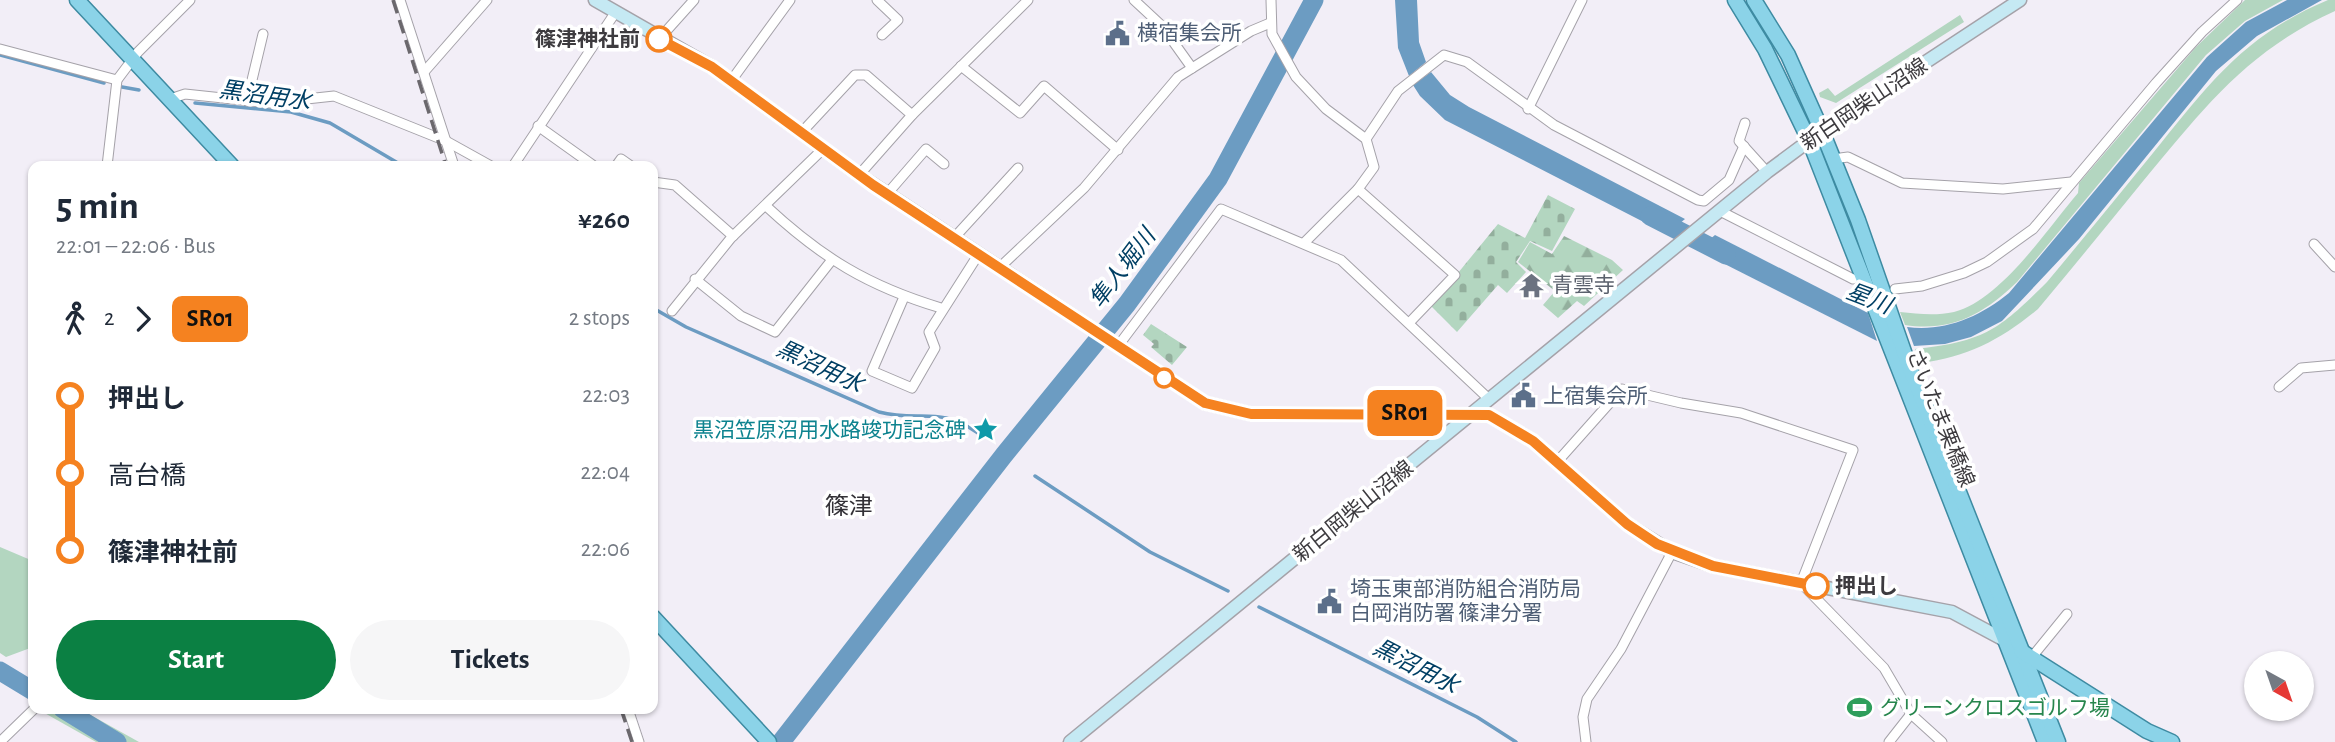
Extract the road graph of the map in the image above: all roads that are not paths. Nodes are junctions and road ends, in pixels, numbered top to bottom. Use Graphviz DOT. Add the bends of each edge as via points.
graph roads {
  1 [pos="77,0"];
  2 [pos="190,0"];
  3 [pos="400,0"];
  4 [pos="487,0"];
  5 [pos="595,0"];
  6 [pos="694,0"];
  7 [pos="790,0"];
  8 [pos="877,0"];
  9 [pos="1028,0"];
  10 [pos="1135,0"];
  11 [pos="1271,0"];
  12 [pos="1582,0"];
  13 [pos="1735,0"];
  14 [pos="1754,0"];
  15 [pos="2020,0"];
  16 [pos="2237,0"];
  17 [pos="615,13"];
  18 [pos="1270,23"];
  19 [pos="263,34"];
  20 [pos="882,35"];
  21 [pos="659,39"];
  22 [pos="0,49"];
  23 [pos="132,60"];
  24 [pos="961,66"];
  25 [pos="1192,68"];
  26 [pos="424,72"];
  27 [pos="117,80"];
  28 [pos="731,81"];
  29 [pos="170,99"];
  30 [pos="247,101"];
  31 [pos="1528,109"];
  32 [pos="912,116"];
  33 [pos="1745,124"];
  34 [pos="538,126"];
  35 [pos="1822,131"];
  36 [pos="802,133"];
  37 [pos="1366,139"];
  38 [pos="1809,140"];
  39 [pos="446,141"];
  40 [pos="1744,146"];
  41 [pos="824,149"];
  42 [pos="1118,150"];
  43 [pos="1833,159"];
  44 [pos="108,161"];
  45 [pos="227,161"];
  46 [pos="452,161"];
  47 [pos="482,161"];
  48 [pos="516,161"];
  49 [pos="587,161"];
  50 [pos="944,164"];
  51 [pos="1018,168"];
  52 [pos="1767,172"];
  53 [pos="859,175"];
  54 [pos="2071,182"];
  55 [pos="658,183"];
  56 [pos="1357,189"];
  57 [pos="887,194"];
  58 [pos="766,206"];
  59 [pos="1717,213"];
  60 [pos="733,236"];
  61 [pos="953,239"];
  62 [pos="1304,243"];
  63 [pos="2314,244"];
  64 [pos="978,255"];
  65 [pos="831,261"];
  66 [pos="2335,267"];
  67 [pos="998,269"];
  68 [pos="695,279"];
  69 [pos="1853,279"];
  70 [pos="1895,289"];
  71 [pos="904,297"];
  72 [pos="1877,298"];
  73 [pos="942,308"];
  74 [pos="672,311"];
  75 [pos="1409,323"];
  76 [pos="1115,344"];
  77 [pos="1902,364"];
  78 [pos="2335,365"];
  79 [pos="2279,387"];
  80 [pos="1490,400"];
  81 [pos="1474,413"];
  82 [pos="1558,462"];
  83 [pos="1672,552"];
  84 [pos="1801,583"];
  85 [pos="2067,614"];
  86 [pos="658,622"];
  87 [pos="2008,643"];
  88 [pos="2028,656"];
  89 [pos="30,714"];
  90 [pos="630,714"];
  91 [pos="1911,714"];
  92 [pos="9,738"];
  93 [pos="769,741"];
  94 [pos="0,742"];
  95 [pos="639,742"];
  96 [pos="1070,742"];
  97 [pos="1586,742"];
  98 [pos="1889,742"];
  99 [pos="1942,742"];
  100 [pos="2045,742"];
  101 [pos="2058,742"];
  102 [pos="2172,742"];
  1 -- 23 [label="main road"];
  2 -- 23 [label="street"];
  3 -- 26 [label="street"];
  4 -- 26 [label="street"];
  5 -- 17 [label="street"];
  6 -- 21 [label="street"];
  7 -- 28 [label="street"];
  8 -- 20 [label="street" via="898,20"];
  9 -- 24 [label="street"];
  10 -- 25 [label="street" via="1162,26"];
  11 -- 18 [label="street"];
  12 -- 31 [label="street"];
  13 -- 38 [label="main road, さいたま栗橋線" via="1765,49"];
  14 -- 35 [label="main road, さいたま栗橋線" via="1788,55"];
  15 -- 35 [label="street, 新白岡柴山沼線"];
  16 -- 54 [label="street" via="2193,42"];
  17 -- 21 [label="street"];
  17 -- 34 [label="street"];
  18 -- 25 [label="street"];
  18 -- 37 [label="street" via="1276,44 1296,77 1326,109"];
  19 -- 30 [label="street"];
  21 -- 28 [label="street"];
  22 -- 27 [label="street"];
  23 -- 27 [label="street"];
  23 -- 29 [label="main road"];
  24 -- 32 [label="street"];
  24 -- 42 [label="street" via="1020,113 1044,86"];
  25 -- 42 [label="street" via="1170,86"];
  26 -- 39 [label="street"];
  27 -- 44 [label="street"];
  28 -- 36 [label="street"];
  29 -- 30 [label="street" via="185,94"];
  29 -- 45 [label="main road"];
  30 -- 39 [label="street" via="334,96"];
  31 -- 37 [label="street" via="1466,62 1449,55 1439,57 1398,91"];
  31 -- 40 [label="street" via="1704,201 1729,180"];
  32 -- 36 [label="street" via="866,75 855,75"];
  32 -- 53 [label="street"];
  33 -- 40 [label="street" via="1739,141"];
  34 -- 48 [label="street"];
  34 -- 49 [label="street"];
  35 -- 38 [label="street, 新白岡柴山沼線"];
  35 -- 43 [label="main road, さいたま栗橋線"];
  36 -- 41 [label="street"];
  37 -- 56 [label="street" via="1374,167"];
  38 -- 52 [label="street, 新白岡柴山沼線"];
  38 -- 72 [label="main road, さいたま栗橋線"];
  39 -- 46 [label="street"];
  39 -- 47 [label="street"];
  40 -- 52 [label="street"];
  41 -- 53 [label="street"];
  41 -- 58 [label="street"];
  42 -- 67 [label="street"];
  43 -- 54 [label="street" via="1848,157 1902,183 2003,189"];
  43 -- 72 [label="main road, さいたま栗橋線" via="1858,220"];
  50 -- 57 [label="street" via="926,149"];
  51 -- 61 [label="street"];
  52 -- 59 [label="street, 新白岡柴山沼線"];
  53 -- 57 [label="street"];
  54 -- 70 [label="street" via="2033,229 1987,262 1922,286"];
  55 -- 60 [label="street" via="675,185"];
  56 -- 62 [label="street"];
  56 -- 75 [label="street" via="1455,275"];
  57 -- 61 [label="street"];
  58 -- 60 [label="street"];
  58 -- 65 [label="street"];
  59 -- 69 [label="street"];
  59 -- 80 [label="street, 新白岡柴山沼線"];
  60 -- 68 [label="street"];
  61 -- 64 [label="street"];
  62 -- 75 [label="street" via="1342,260"];
  62 -- 76 [label="street" via="1221,209"];
  63 -- 66 [label="street"];
  64 -- 67 [label="street"];
  64 -- 73 [label="street"];
  65 -- 68 [label="street" via="775,332 741,316"];
  65 -- 71 [label="street"];
  67 -- 76 [label="street"];
  68 -- 74 [label="street"];
  71 -- 73 [label="street"];
  71 -- 73 [label="street" via="872,371 912,387 935,348 929,332"];
  72 -- 77 [label="main road, さいたま栗橋線"];
  75 -- 80 [label="street"];
  76 -- 81 [label="street" via="1185,392 1227,410 1251,414"];
  77 -- 87 [label="main road, さいたま栗橋線"];
  77 -- 88 [label="main road, さいたま栗橋線"];
  78 -- 79 [label="street" via="2301,368"];
  80 -- 81 [label="street, 新白岡柴山沼線"];
  81 -- 82 [label="street" via="1503,421"];
  81 -- 96 [label="street, 新白岡柴山沼線"];
  82 -- 83 [label="street" via="1627,524"];
  82 -- 84 [label="street" via="1622,389 1741,413 1853,450"];
  83 -- 84 [label="street" via="1713,566"];
  83 -- 97 [label="street" via="1621,649 1587,699 1583,717"];
  84 -- 87 [label="street" via="1952,612"];
  84 -- 91 [label="street" via="1884,668"];
  85 -- 88 [label="street"];
  86 -- 93 [label="main road"];
  87 -- 88 [label="main road"];
  87 -- 100 [label="main road, さいたま栗橋線"];
  88 -- 101 [label="main road, さいたま栗橋線"];
  88 -- 102 [label="main road"];
  89 -- 92 [label="street"];
  90 -- 95 [label="street"];
  91 -- 98 [label="street"];
  91 -- 99 [label="street"];
  92 -- 94 [label="street"];
}
